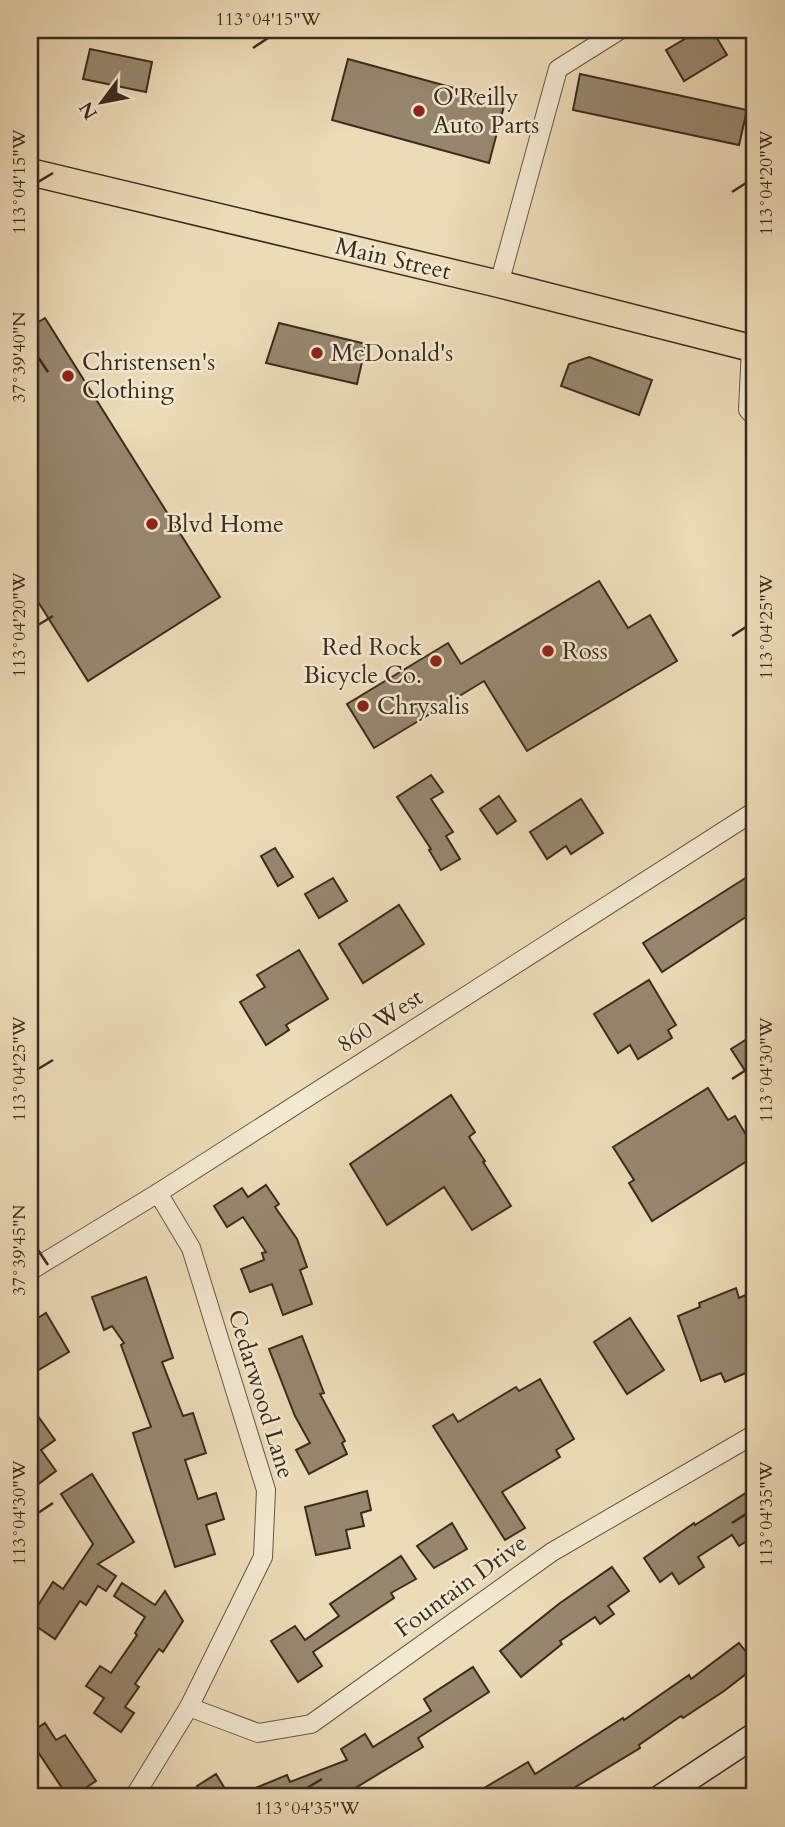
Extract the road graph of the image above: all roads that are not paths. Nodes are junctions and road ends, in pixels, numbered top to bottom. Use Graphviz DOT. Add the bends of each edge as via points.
graph roads {
  1 [pos="620,30"];
  2 [pos="30,172"];
  3 [pos="499,284"];
  4 [pos="754,347"];
  5 [pos="755,417"];
  6 [pos="755,811"];
  7 [pos="158,1193"];
  8 [pos="30,1271"];
  9 [pos="755,1434"];
  10 [pos="189,1707"];
  11 [pos="755,1735"];
  12 [pos="134,1797"];
  13 [pos="661,1797"];
  1 -- 3 [label="street" via="558,69"];
  2 -- 3 [label="main road, Main Street"];
  3 -- 4 [label="main road, Main Street"];
  4 -- 5 [label="street" via="748,410"];
  6 -- 7 [label="street, 860 West"];
  7 -- 8 [label="street, 860 West"];
  7 -- 10 [label="street, Cedarwood Lane" via="191,1248 267,1490 263,1558"];
  9 -- 10 [label="street, Fountain Drive" via="552,1552 311,1724 258,1733"];
  10 -- 12 [label="street, Cedarwood Lane"];
  11 -- 13 [label="street"];
}
